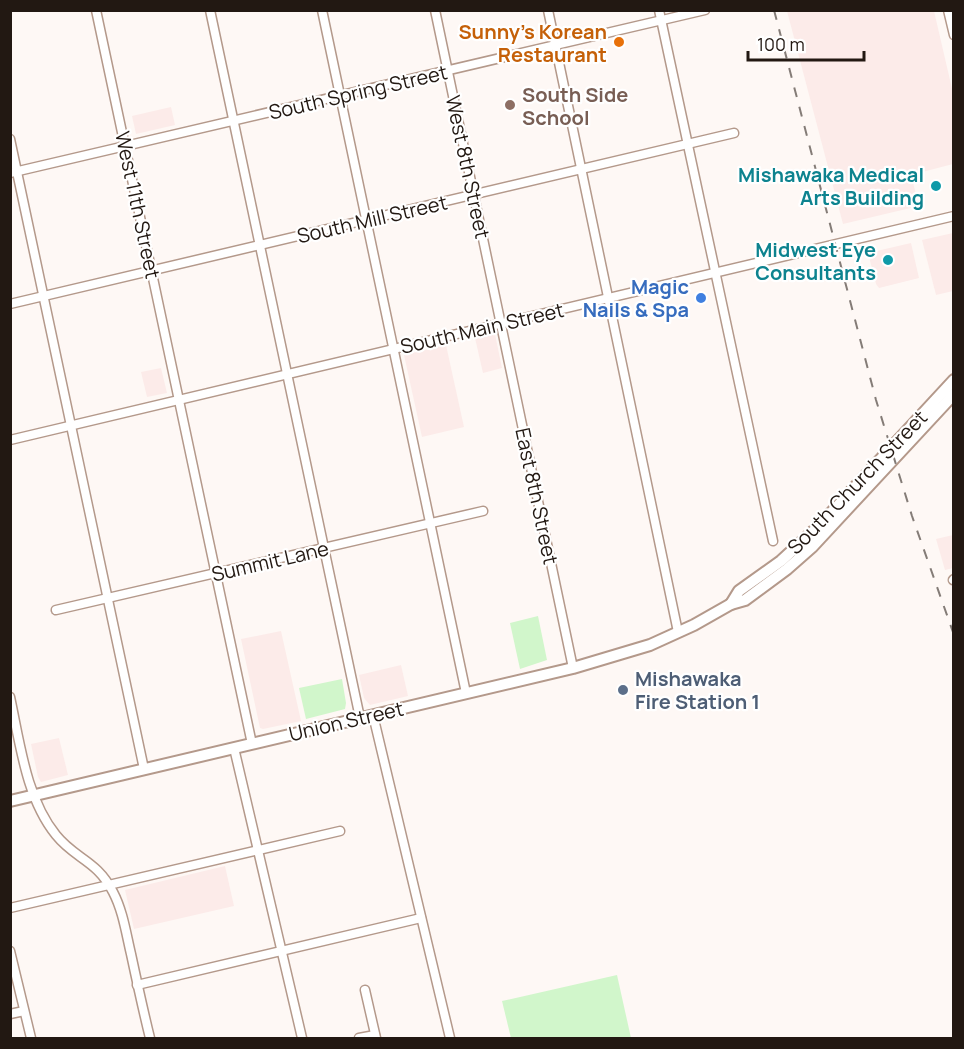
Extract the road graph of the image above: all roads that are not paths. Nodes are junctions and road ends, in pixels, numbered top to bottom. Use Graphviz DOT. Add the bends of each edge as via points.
graph roads {
  1 [pos="96,10"];
  2 [pos="210,10"];
  3 [pos="322,10"];
  4 [pos="435,10"];
  5 [pos="548,10"];
  6 [pos="659,10"];
  7 [pos="705,10"];
  8 [pos="948,10"];
  9 [pos="662,21"];
  10 [pos="954,35"];
  11 [pos="555,46"];
  12 [pos="448,71"];
  13 [pos="340,97"];
  14 [pos="233,122"];
  15 [pos="734,133"];
  16 [pos="10,139"];
  17 [pos="689,143"];
  18 [pos="125,146"];
  19 [pos="580,169"];
  20 [pos="14,172"];
  21 [pos="474,195"];
  22 [pos="954,216"];
  23 [pos="366,220"];
  24 [pos="259,245"];
  25 [pos="151,271"];
  26 [pos="716,273"];
  27 [pos="44,296"];
  28 [pos="608,298"];
  29 [pos="10,304"];
  30 [pos="501,324"];
  31 [pos="394,349"];
  32 [pos="286,374"];
  33 [pos="954,380"];
  34 [pos="954,394"];
  35 [pos="179,400"];
  36 [pos="71,426"];
  37 [pos="10,440"];
  38 [pos="483,511"];
  39 [pos="430,524"];
  40 [pos="773,541"];
  41 [pos="323,548"];
  42 [pos="215,574"];
  43 [pos="108,599"];
  44 [pos="731,604"];
  45 [pos="56,610"];
  46 [pos="678,632"];
  47 [pos="573,668"];
  48 [pos="466,693"];
  49 [pos="10,697"];
  50 [pos="373,715"];
  51 [pos="360,718"];
  52 [pos="252,744"];
  53 [pos="234,748"];
  54 [pos="144,769"];
  55 [pos="35,795"];
  56 [pos="10,801"];
  57 [pos="340,831"];
  58 [pos="258,850"];
  59 [pos="110,885"];
  60 [pos="10,908"];
  61 [pos="421,918"];
  62 [pos="282,950"];
  63 [pos="10,951"];
  64 [pos="137,985"];
  65 [pos="365,990"];
  66 [pos="24,1011"];
  67 [pos="10,1014"];
  68 [pos="376,1037"];
  69 [pos="31,1038"];
  70 [pos="150,1038"];
  71 [pos="302,1038"];
  72 [pos="359,1038"];
  73 [pos="450,1038"];
  1 -- 18 [label="street, West 11th Street"];
  2 -- 14 [label="street"];
  3 -- 13 [label="street"];
  4 -- 12 [label="street, West 8th Street"];
  5 -- 11 [label="street"];
  6 -- 9 [label="street"];
  7 -- 9 [label="street, South Spring Street"];
  8 -- 10 [label="street"];
  9 -- 11 [label="street, South Spring Street"];
  9 -- 17 [label="street"];
  11 -- 12 [label="street, South Spring Street"];
  11 -- 19 [label="street"];
  12 -- 13 [label="street, South Spring Street"];
  12 -- 21 [label="street, West 8th Street"];
  13 -- 14 [label="street, South Spring Street"];
  13 -- 23 [label="street"];
  14 -- 18 [label="street, South Spring Street"];
  14 -- 24 [label="street"];
  15 -- 17 [label="street, South Mill Street"];
  16 -- 20 [label="street"];
  17 -- 19 [label="street, South Mill Street"];
  17 -- 26 [label="street"];
  18 -- 20 [label="street, South Spring Street"];
  18 -- 25 [label="street, West 11th Street"];
  19 -- 21 [label="street, South Mill Street"];
  19 -- 28 [label="street"];
  20 -- 27 [label="street"];
  21 -- 23 [label="street, South Mill Street"];
  21 -- 30 [label="street, West 8th Street"];
  22 -- 26 [label="street, South Main Street"];
  23 -- 24 [label="street, South Mill Street"];
  23 -- 31 [label="street"];
  24 -- 25 [label="street, South Mill Street"];
  24 -- 32 [label="street"];
  25 -- 27 [label="street, South Mill Street"];
  25 -- 35 [label="street, West 11th Street"];
  26 -- 28 [label="street, South Main Street"];
  26 -- 40 [label="street"];
  27 -- 29 [label="street, South Mill Street"];
  27 -- 36 [label="street"];
  28 -- 30 [label="street, South Main Street"];
  28 -- 46 [label="street"];
  30 -- 31 [label="street, South Main Street"];
  30 -- 47 [label="street, East 8th Street"];
  31 -- 32 [label="street, South Main Street"];
  31 -- 39 [label="street"];
  32 -- 35 [label="street, South Main Street"];
  32 -- 41 [label="street"];
  33 -- 44 [label="main road, South Church Street" via="819,526 781,561 739,591"];
  34 -- 44 [label="main road, South Church Street" via="812,547 745,600"];
  35 -- 36 [label="street, South Main Street"];
  35 -- 42 [label="street, West 11th Street"];
  36 -- 37 [label="street, South Main Street"];
  36 -- 43 [label="street"];
  38 -- 39 [label="street, Summit Lane"];
  39 -- 41 [label="street, Summit Lane"];
  39 -- 48 [label="street"];
  41 -- 42 [label="street, Summit Lane"];
  41 -- 51 [label="street"];
  42 -- 43 [label="street, Summit Lane"];
  42 -- 52 [label="street, West 11th Street"];
  43 -- 45 [label="street, Summit Lane"];
  43 -- 54 [label="street"];
  44 -- 46 [label="main road, South Church Street"];
  46 -- 47 [label="main road, Union Street"];
  47 -- 48 [label="main road, Union Street"];
  48 -- 50 [label="main road, Union Street"];
  49 -- 55 [label="street"];
  50 -- 51 [label="main road, Union Street"];
  50 -- 61 [label="street"];
  51 -- 52 [label="main road, Union Street"];
  52 -- 53 [label="main road, Union Street"];
  53 -- 54 [label="main road, Union Street"];
  53 -- 58 [label="street"];
  54 -- 55 [label="main road, Union Street"];
  55 -- 56 [label="main road, Union Street"];
  55 -- 59 [label="street" via="57,836 91,862"];
  57 -- 58 [label="street"];
  58 -- 59 [label="street"];
  58 -- 62 [label="street"];
  59 -- 60 [label="street"];
  59 -- 64 [label="street"];
  61 -- 62 [label="street"];
  61 -- 73 [label="street"];
  62 -- 64 [label="street"];
  62 -- 71 [label="street"];
  63 -- 66 [label="street"];
  64 -- 70 [label="street"];
  65 -- 68 [label="street"];
  66 -- 67 [label="street"];
  66 -- 69 [label="street"];
  68 -- 72 [label="street"];
}
